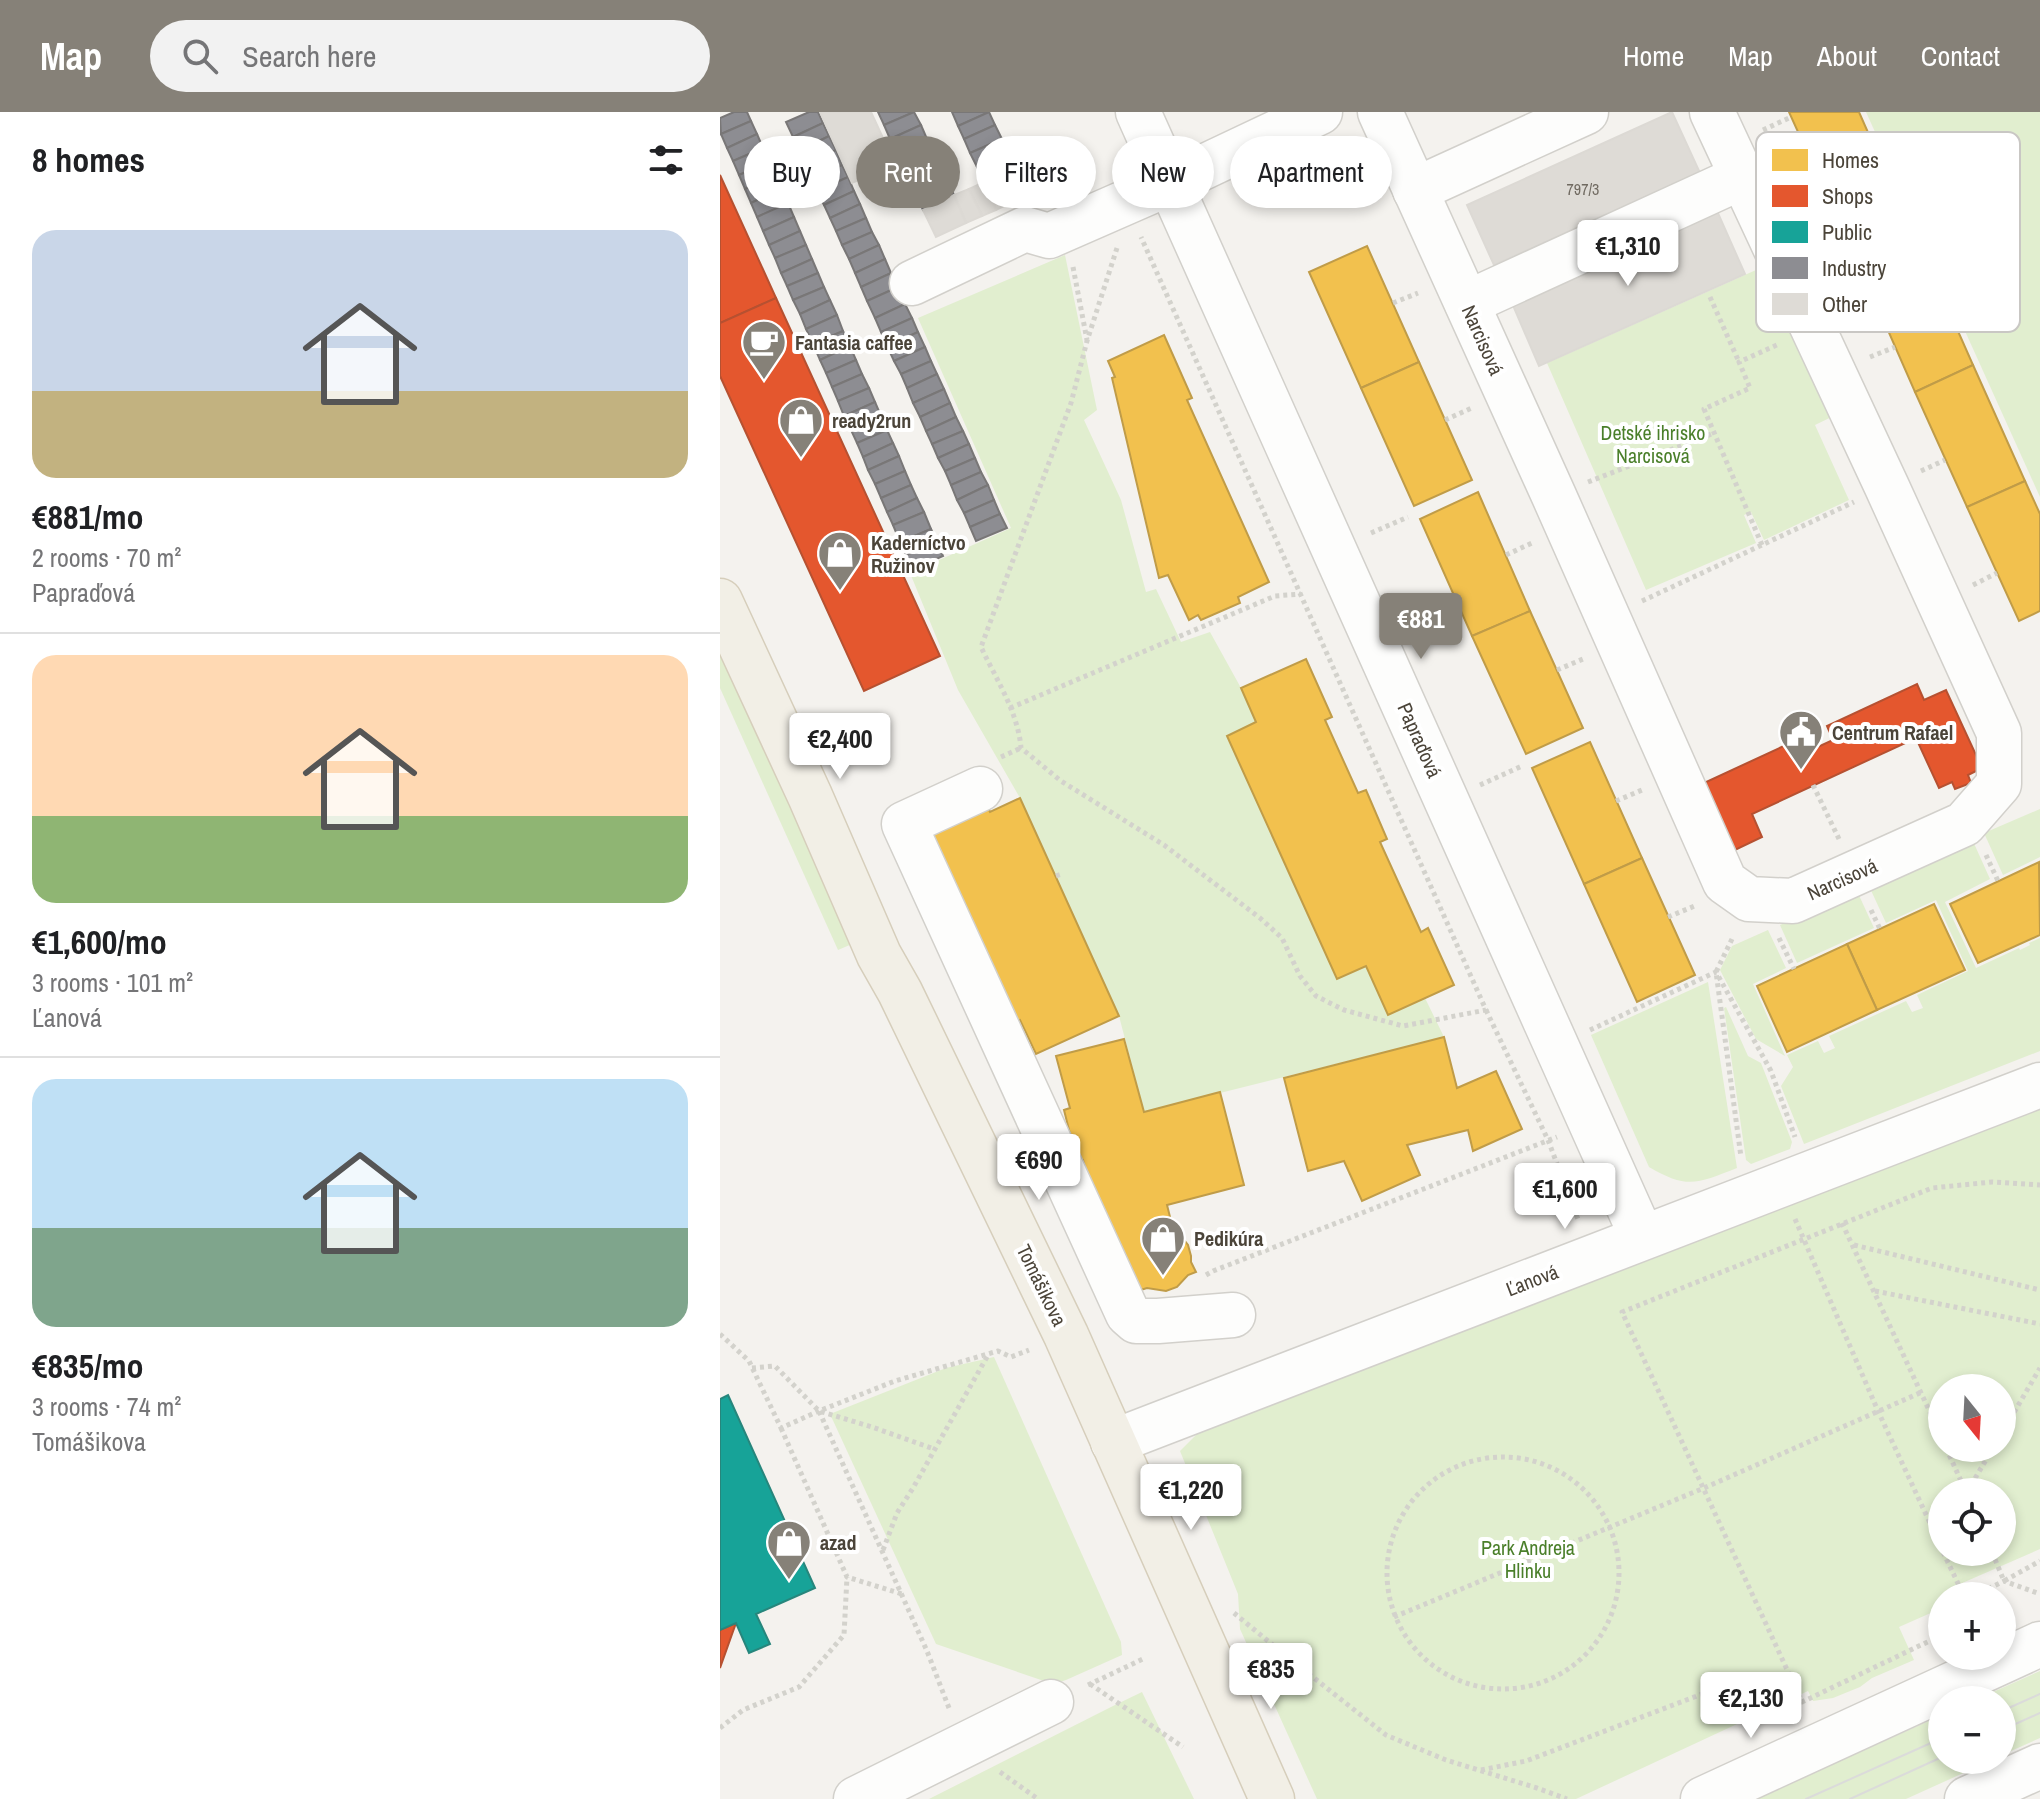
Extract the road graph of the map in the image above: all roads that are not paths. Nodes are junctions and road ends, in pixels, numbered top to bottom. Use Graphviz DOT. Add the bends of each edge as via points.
graph roads {
  1 [pos="1138,112"];
  2 [pos="1320,112"];
  3 [pos="1380,112"];
  4 [pos="1586,112"];
  5 [pos="1712,112"];
  6 [pos="1140,136"];
  7 [pos="1214,163"];
  8 [pos="1742,177"];
  9 [pos="1415,190"];
  10 [pos="1756,207"];
  11 [pos="1117,208"];
  12 [pos="1149,208"];
  13 [pos="917,296"];
  14 [pos="1467,303"];
  15 [pos="1813,332"];
  16 [pos="720,601"];
  17 [pos="980,789"];
  18 [pos="2040,1085"];
  19 [pos="1642,1237"];
  20 [pos="1233,1315"];
  21 [pos="1113,1442"];
  22 [pos="2040,1644"];
  23 [pos="1051,1702"];
  24 [pos="2040,1766"];
  25 [pos="856,1799"];
  26 [pos="1272,1799"];
  27 [pos="1703,1799"];
  28 [pos="1967,1799"];
  1 -- 6 [label="street, Papraďová"];
  2 -- 7 [label="street"];
  3 -- 9 [label="street, Narcisová"];
  4 -- 9 [label="street"];
  5 -- 8 [label="street, Narcisová"];
  8 -- 10 [label="street, Narcisová"];
  8 -- 14 [label="street"];
  9 -- 14 [label="street, Narcisová"];
  11 -- 13 [label="street" via="1058,232 1025,229"];
  12 -- 19 [label="street, Papraďová"];
  14 -- 15 [label="street, Narcisová" via="1725,882 1749,899 1793,901 1964,824 1999,784 1999,733"];
  16 -- 21 [label="main road, Tomášikova" via="879,955"];
  17 -- 20 [label="street" via="904,824 1128,1314 1136,1321"];
  18 -- 19 [label="street, Ľanová"];
  19 -- 21 [label="street, Ľanová"];
  21 -- 26 [label="main road, Tomášikova"];
  22 -- 27 [label="street"];
  23 -- 25 [label="street"];
  24 -- 28 [label="street"];
}
